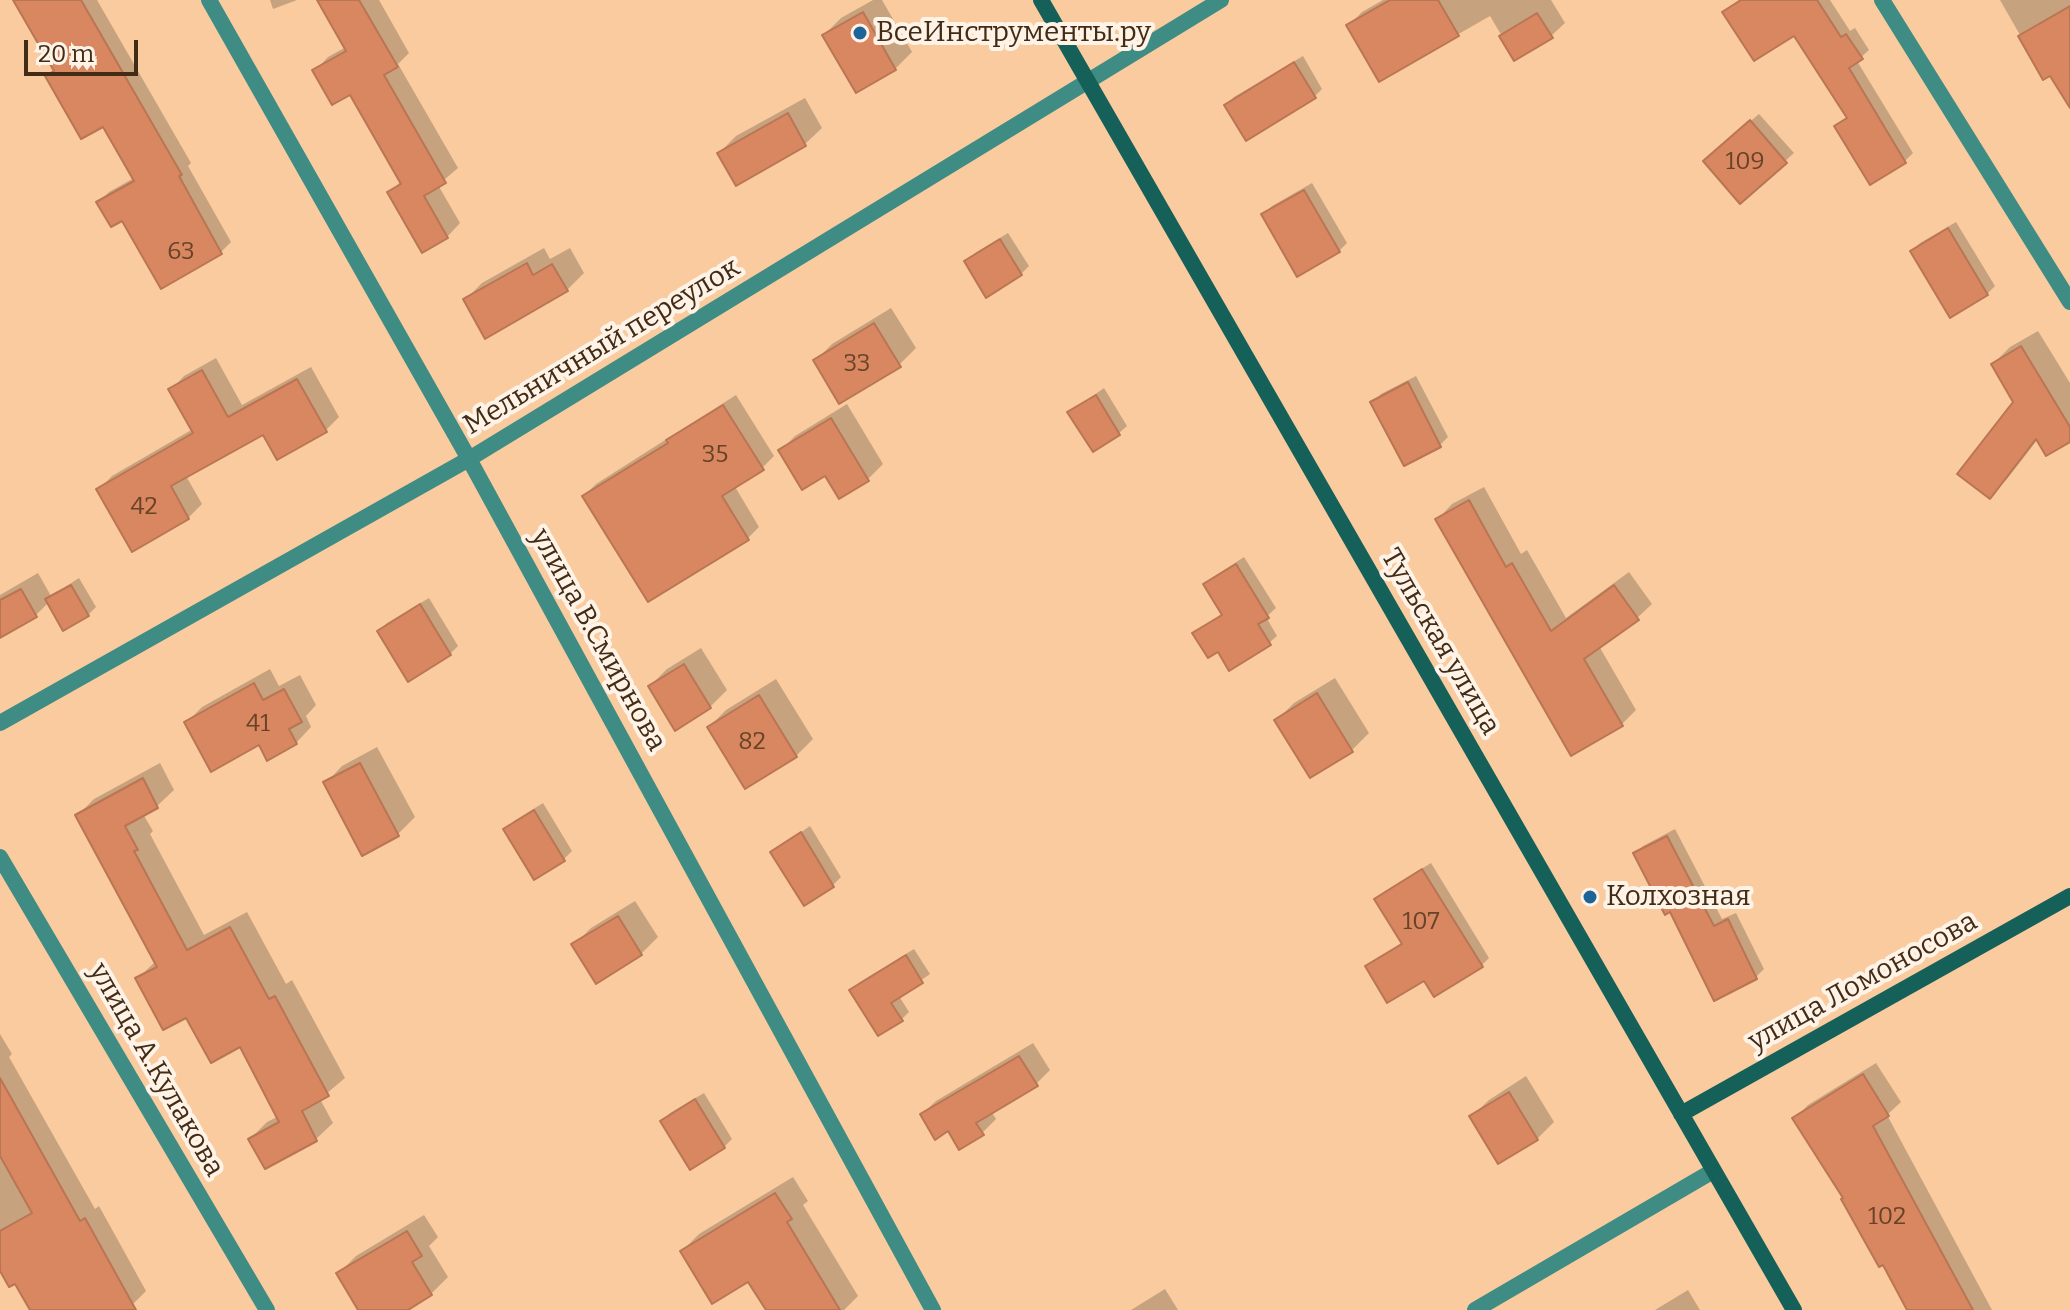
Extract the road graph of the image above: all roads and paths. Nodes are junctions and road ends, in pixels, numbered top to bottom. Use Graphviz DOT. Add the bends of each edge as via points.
graph roads {
  1 [pos="209,0"];
  2 [pos="1041,0"];
  3 [pos="1221,0"];
  4 [pos="1882,0"];
  5 [pos="1089,81"];
  6 [pos="2070,302"];
  7 [pos="469,459"];
  8 [pos="0,723"];
  9 [pos="0,857"];
  10 [pos="2070,896"];
  11 [pos="1681,1114"];
  12 [pos="1713,1171"];
  13 [pos="267,1310"];
  14 [pos="933,1310"];
  15 [pos="1475,1310"];
  16 [pos="1794,1310"];
  1 -- 7 [label="street, улица В.Смирнова"];
  2 -- 5 [label="main road, Тульская улица"];
  3 -- 5 [label="street, Мельничный переулок"];
  4 -- 6 [label="street"];
  5 -- 7 [label="street, Мельничный переулок"];
  5 -- 11 [label="main road, Тульская улица"];
  7 -- 8 [label="street, Мельничный переулок"];
  7 -- 14 [label="street, улица В.Смирнова"];
  9 -- 13 [label="street, улица А.Кулакова"];
  10 -- 11 [label="main road, улица Ломоносова"];
  11 -- 12 [label="main road, Тульская улица"];
  12 -- 15 [label="street"];
  12 -- 16 [label="main road, Тульская улица"];
}
